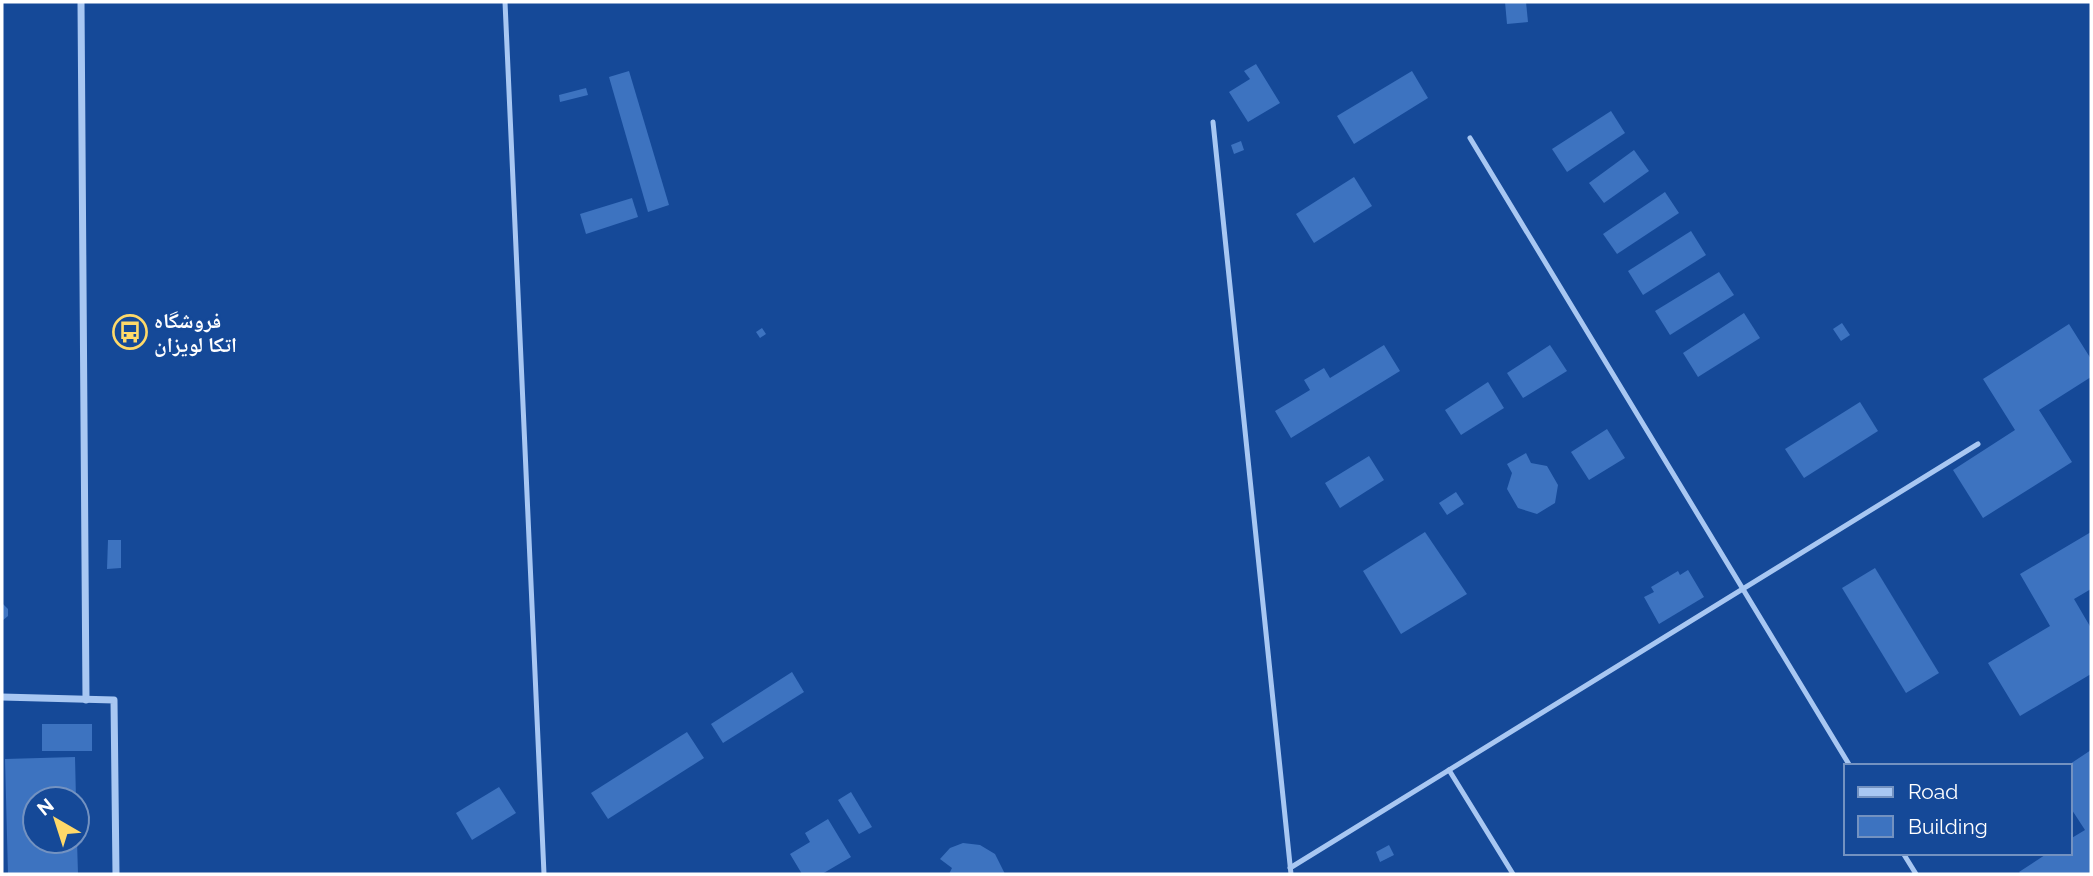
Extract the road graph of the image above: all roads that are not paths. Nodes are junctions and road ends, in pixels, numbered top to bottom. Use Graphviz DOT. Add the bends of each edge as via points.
graph roads {
  1 [pos="81,2"];
  2 [pos="505,2"];
  3 [pos="1213,122"];
  4 [pos="1470,138"];
  5 [pos="1978,444"];
  6 [pos="1743,589"];
  7 [pos="2,697"];
  8 [pos="86,699"];
  9 [pos="1849,764"];
  10 [pos="1449,770"];
  11 [pos="1904,855"];
  12 [pos="1291,871"];
  13 [pos="116,874"];
  14 [pos="544,874"];
  15 [pos="1513,874"];
  16 [pos="1916,874"];
  1 -- 8 [label="street"];
  2 -- 14 [label="lane"];
  3 -- 12 [label="lane"];
  4 -- 6 [label="lane"];
  5 -- 6 [label="lane"];
  6 -- 9 [label="lane"];
  6 -- 10 [label="lane"];
  7 -- 8 [label="street"];
  8 -- 13 [label="street" via="114,700"];
  10 -- 12 [label="lane"];
  10 -- 15 [label="lane"];
  11 -- 16 [label="lane"];
}
